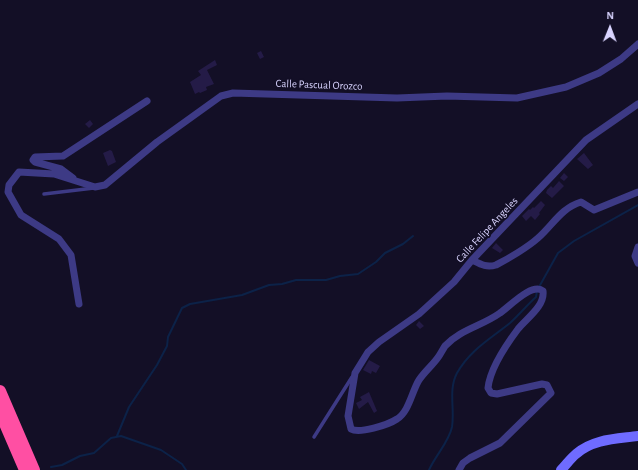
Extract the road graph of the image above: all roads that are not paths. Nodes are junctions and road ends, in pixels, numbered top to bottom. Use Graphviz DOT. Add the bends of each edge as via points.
graph roads {
  1 [pos="638,44"];
  2 [pos="147,101"];
  3 [pos="638,104"];
  4 [pos="78,182"];
  5 [pos="95,187"];
  6 [pos="638,192"];
  7 [pos="44,194"];
  8 [pos="638,247"];
  9 [pos="472,260"];
  10 [pos="638,262"];
  11 [pos="79,304"];
  12 [pos="355,373"];
  13 [pos="0,391"];
  14 [pos="0,412"];
  15 [pos="3,432"];
  16 [pos="314,436"];
  17 [pos="638,436"];
  18 [pos="18,455"];
  19 [pos="32,469"];
  20 [pos="459,470"];
  21 [pos="561,470"];
  1 -- 5 [label="street, Calle Pascual Orozco" via="600,73 566,87 517,98 397,98 233,93 221,96 156,142 114,179 105,185"];
  2 -- 4 [label="street" via="63,156 35,157 33,160 61,169"];
  3 -- 9 [label="street, Calle Felipe Angeles" via="586,140"];
  4 -- 5 [label="street"];
  4 -- 11 [label="street" via="54,174 19,172 9,185 8,192 21,215 59,239 68,249"];
  5 -- 7 [label="lane" via="89,190"];
  6 -- 9 [label="street" via="594,210 580,202 573,204 557,216 538,238 496,266 483,266"];
  8 -- 10 [label="street" via="635,256"];
  9 -- 12 [label="street, Calle Felipe Angeles" via="454,282 419,314 368,352"];
  12 -- 16 [label="lane"];
  12 -- 20 [label="street" via="348,416 351,429 355,432 364,431 398,419 419,380 454,338 495,316 532,290 538,288 543,291 543,299 517,330 496,365 488,388 497,394 542,384 547,385 551,393 500,443 470,458"];
  13 -- 19 [label="highway"];
  14 -- 18 [label="highway"];
  15 -- 18 [label="lane" via="11,450"];
  17 -- 21 [label="main road" via="592,444 575,454"];
  18 -- 19 [label="highway"];
}
